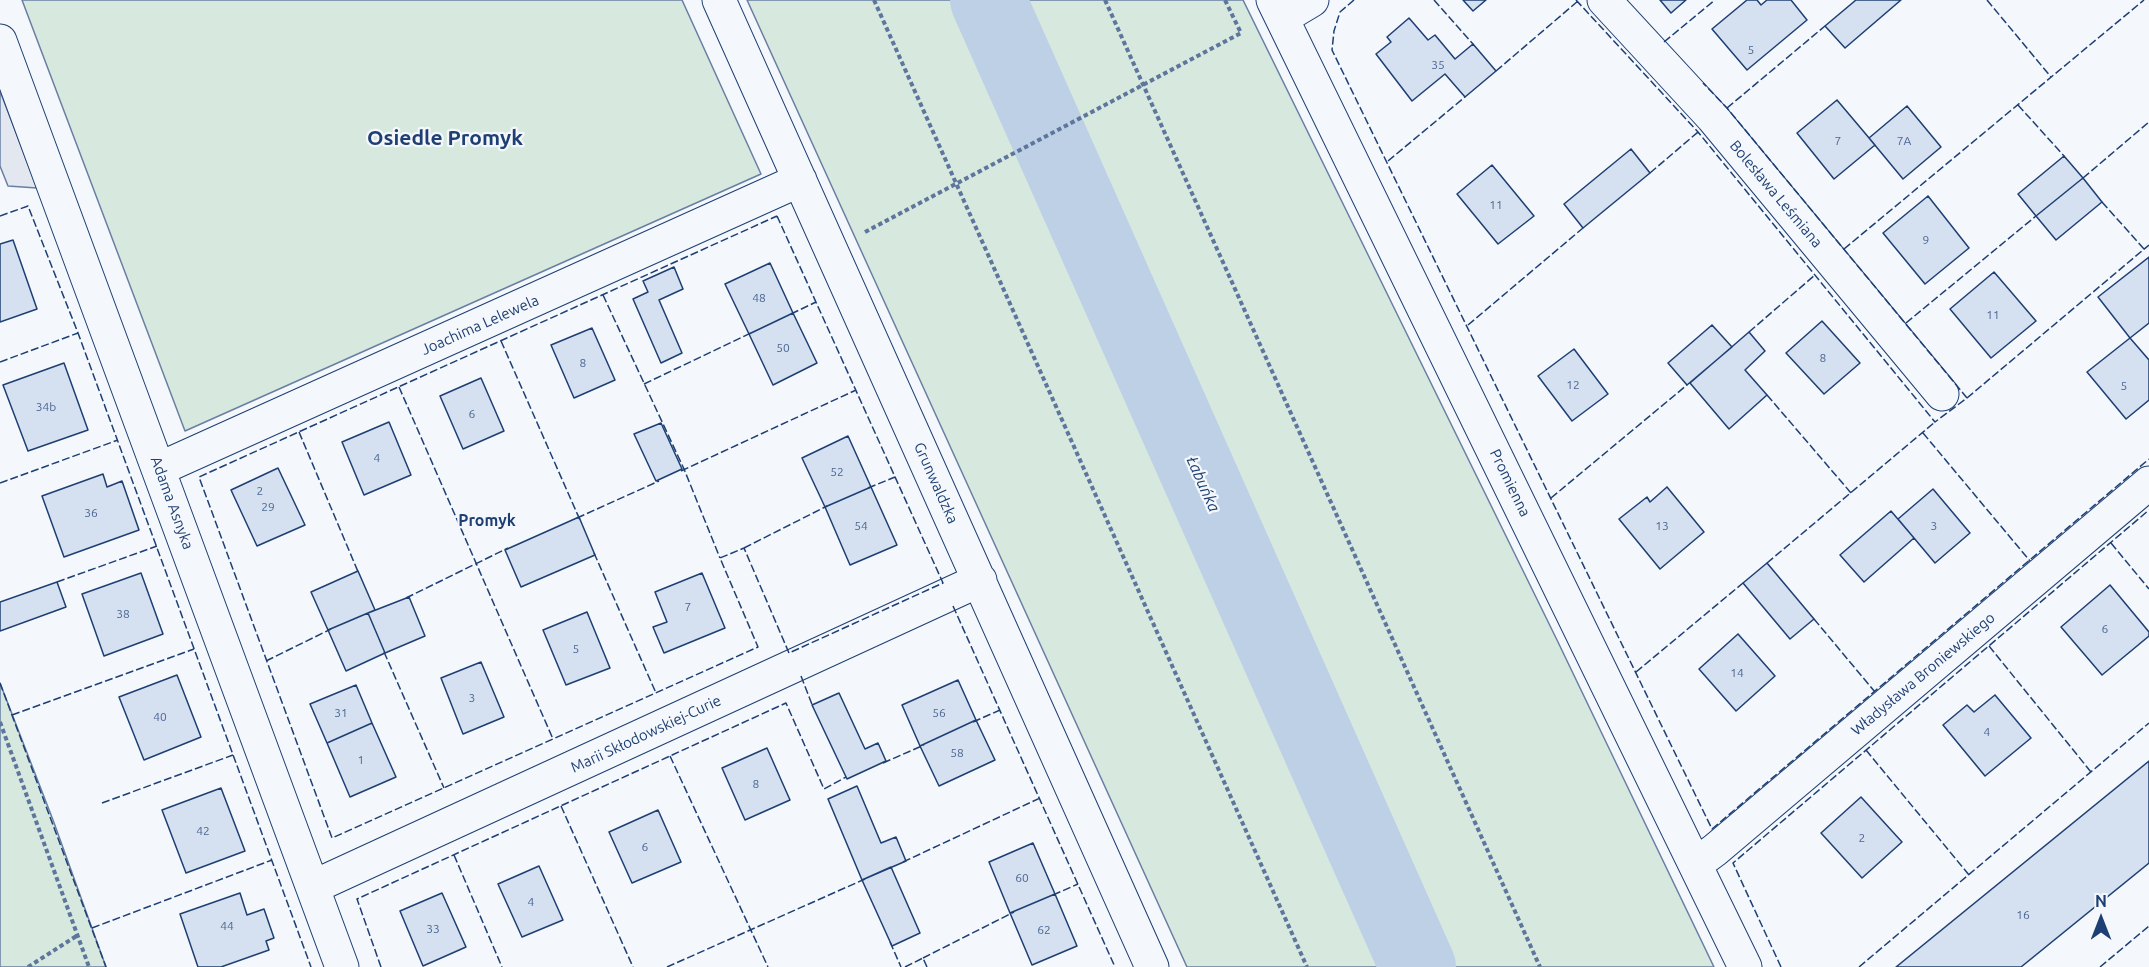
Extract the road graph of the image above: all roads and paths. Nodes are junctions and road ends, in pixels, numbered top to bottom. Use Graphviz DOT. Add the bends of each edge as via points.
graph roads {
  1 [pos="719,0"];
  2 [pos="874,0"];
  3 [pos="1105,0"];
  4 [pos="1225,0"];
  5 [pos="1312,0"];
  6 [pos="1604,0"];
  7 [pos="1277,9"];
  8 [pos="0,41"];
  9 [pos="1143,84"];
  10 [pos="800,180"];
  11 [pos="956,185"];
  12 [pos="831,249"];
  13 [pos="1942,394"];
  14 [pos="159,469"];
  15 [pos="2149,483"];
  16 [pos="980,580"];
  17 [pos="0,722"];
  18 [pos="1696,864"];
  19 [pos="313,887"];
  20 [pos="78,935"];
  21 [pos="28,967"];
  22 [pos="89,967"];
  23 [pos="342,967"];
  24 [pos="1152,967"];
  25 [pos="1307,967"];
  26 [pos="1540,967"];
  27 [pos="1745,967"];
  1 -- 10 [label="street, Grunwaldzka"];
  2 -- 11 [label="path"];
  3 -- 9 [label="path"];
  4 -- 9 [label="path" via="1241,33"];
  5 -- 7 [label="street"];
  6 -- 13 [label="street, Bolesława Leśmiana" via="1713,118"];
  7 -- 18 [label="street, Promienna"];
  8 -- 14 [label="street, Adama Asnyka"];
  9 -- 11 [label="path"];
  9 -- 26 [label="path"];
  10 -- 12 [label="street, Grunwaldzka"];
  10 -- 14 [label="street, Joachima Lelewela"];
  11 -- 12 [label="path"];
  11 -- 25 [label="path"];
  12 -- 16 [label="street, Grunwaldzka"];
  14 -- 19 [label="street, Adama Asnyka"];
  15 -- 18 [label="street, Władysława Broniewskiego"];
  16 -- 19 [label="street, Marii Skłodowskiej-Curie"];
  16 -- 24 [label="street, Grunwaldzka"];
  17 -- 20 [label="path"];
  18 -- 27 [label="street, Promienna"];
  19 -- 23 [label="street, Adama Asnyka"];
  20 -- 21 [label="path"];
  20 -- 22 [label="path"];
}
